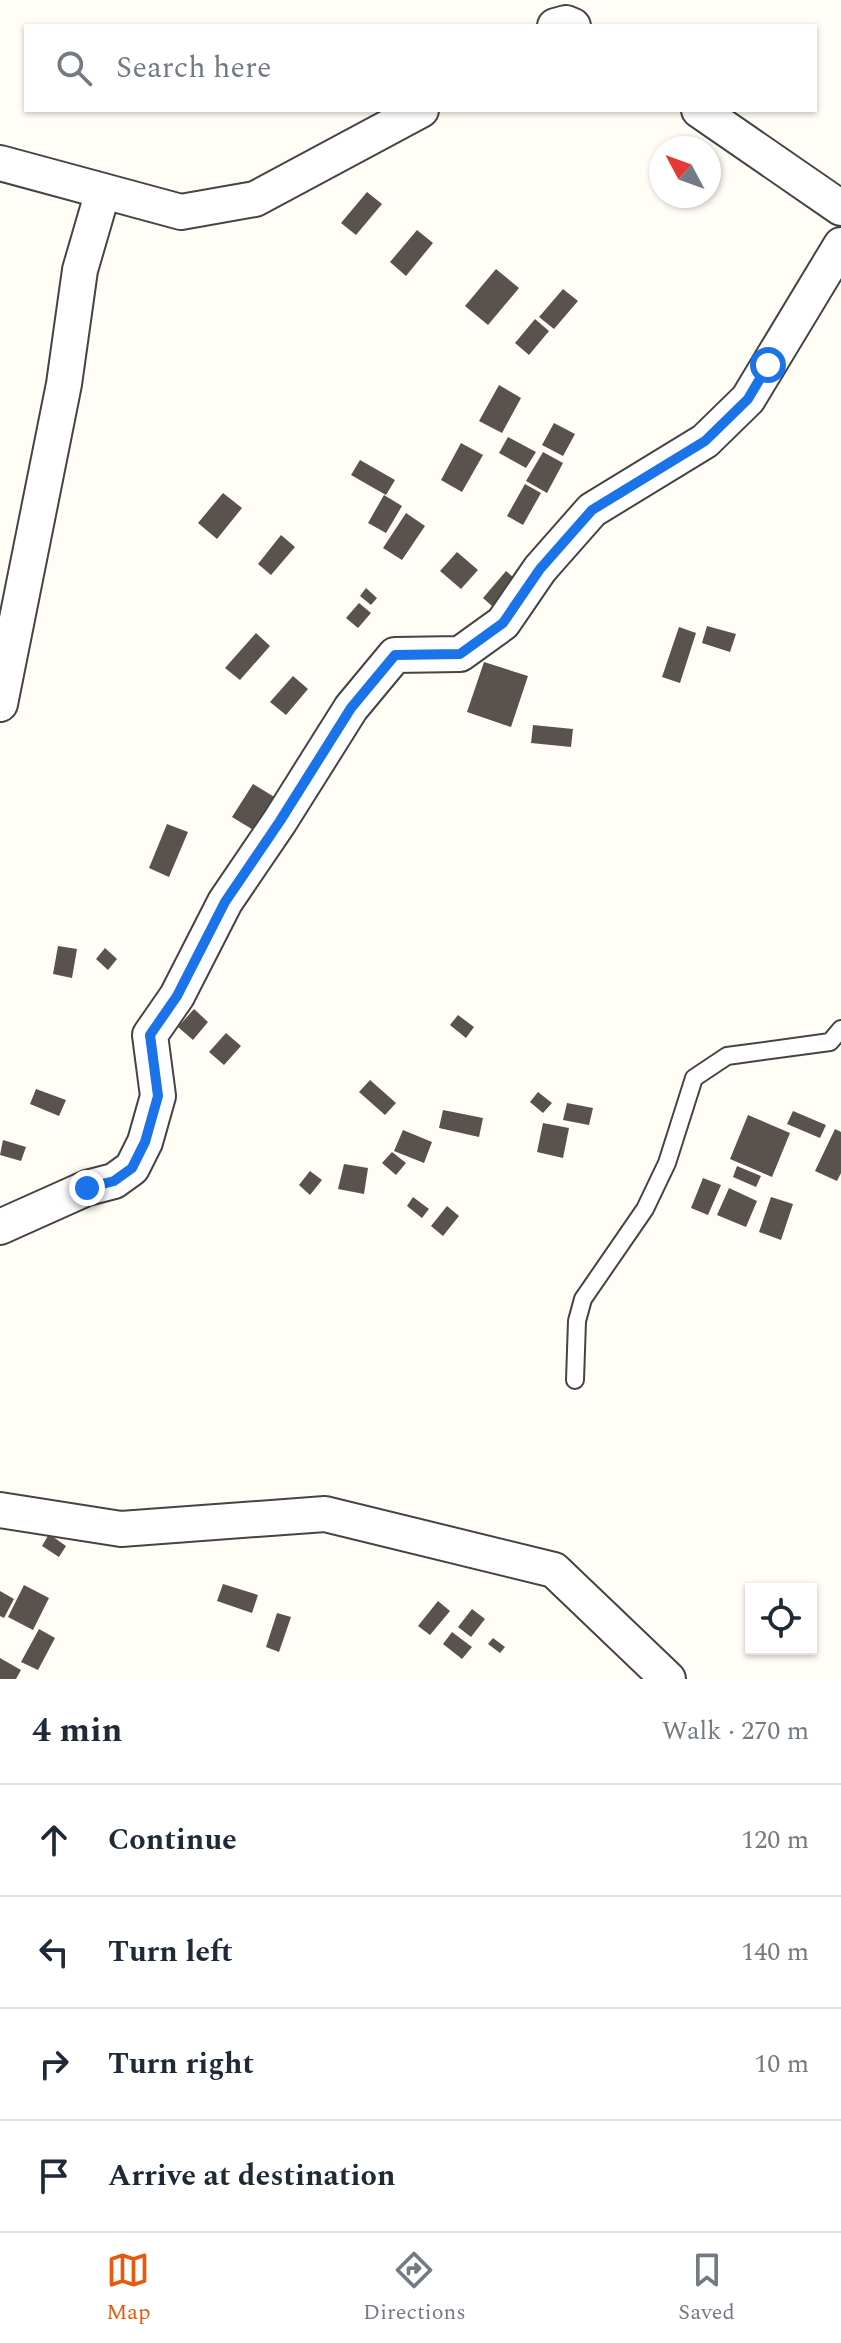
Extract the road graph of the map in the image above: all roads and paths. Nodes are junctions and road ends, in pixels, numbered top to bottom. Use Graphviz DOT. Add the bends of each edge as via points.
graph roads {
  1 [pos="417,112"];
  2 [pos="702,112"];
  3 [pos="0,163"];
  4 [pos="103,191"];
  5 [pos="841,208"];
  6 [pos="841,245"];
  7 [pos="0,704"];
  8 [pos="841,1029"];
  9 [pos="0,1227"];
  10 [pos="575,1380"];
  11 [pos="0,1510"];
  12 [pos="668,1679"];
  1 -- 4 [label="street" via="255,199 181,212"];
  2 -- 5 [label="street"];
  3 -- 4 [label="street"];
  4 -- 7 [label="street" via="80,270 64,384"];
  6 -- 9 [label="street" via="748,399 705,441 592,510 540,569 503,623 460,654 395,655 351,708 225,902 177,996 150,1035 158,1096 132,1168 114,1181"];
  8 -- 10 [label="lane" via="830,1042 727,1056 694,1078 667,1163 645,1209 583,1299"];
  11 -- 12 [label="street" via="121,1529 325,1514 554,1570"];
}
